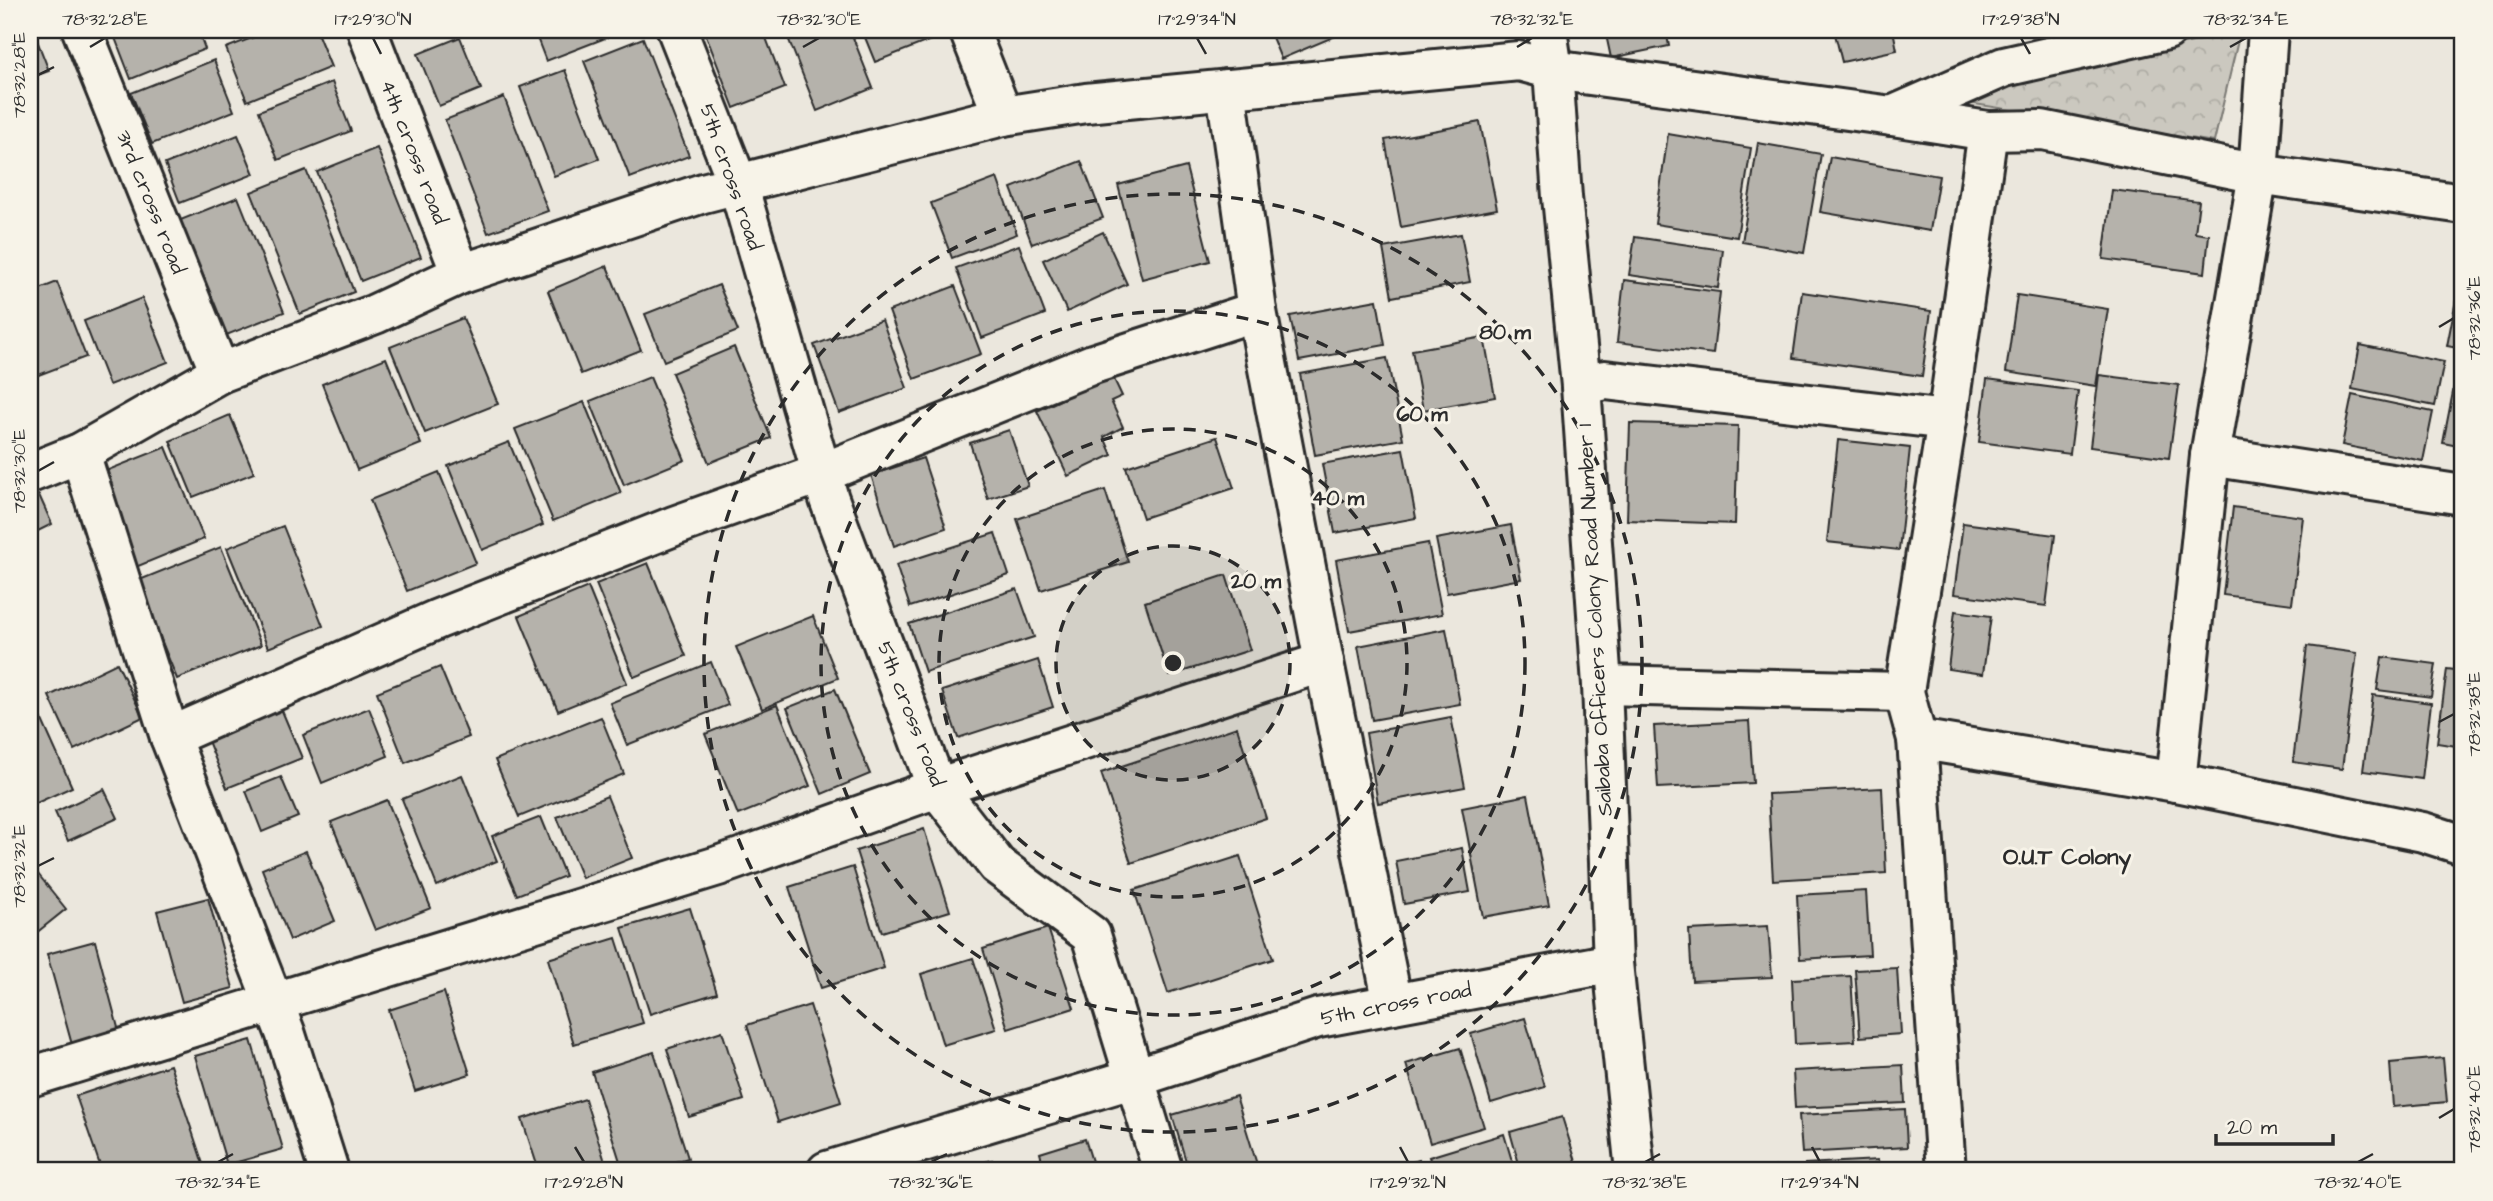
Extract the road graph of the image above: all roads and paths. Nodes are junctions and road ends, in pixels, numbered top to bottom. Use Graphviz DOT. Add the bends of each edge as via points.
graph roads {
  1 [pos="82,30"];
  2 [pos="367,30"];
  3 [pos="677,30"];
  4 [pos="969,30"];
  5 [pos="1547,30"];
  6 [pos="2167,30"];
  7 [pos="2268,30"];
  8 [pos="1553,70"];
  9 [pos="1226,89"];
  10 [pos="1003,116"];
  11 [pos="1892,116"];
  12 [pos="1987,131"];
  13 [pos="2258,174"];
  14 [pos="738,184"];
  15 [pos="2463,204"];
  16 [pos="461,274"];
  17 [pos="1257,311"];
  18 [pos="220,373"];
  19 [pos="1581,386"];
  20 [pos="1948,420"];
  21 [pos="80,453"];
  22 [pos="2210,456"];
  23 [pos="30,473"];
  24 [pos="822,473"];
  25 [pos="2463,495"];
  26 [pos="1324,662"];
  27 [pos="1602,685"];
  28 [pos="1904,692"];
  29 [pos="170,737"];
  30 [pos="1917,739"];
  31 [pos="2176,782"];
  32 [pos="937,788"];
  33 [pos="2463,845"];
  34 [pos="1613,963"];
  35 [pos="273,1001"];
  36 [pos="1393,1004"];
  37 [pos="30,1077"];
  38 [pos="1135,1078"];
  39 [pos="837,1170"];
  40 [pos="329,1171"];
  41 [pos="1163,1171"];
  42 [pos="1635,1171"];
  43 [pos="1946,1171"];
  1 -- 18 [label="street, 3rd cross road"];
  2 -- 16 [label="street, 4th cross road"];
  3 -- 14 [label="street, 5th cross road"];
  4 -- 10 [label="street"];
  5 -- 8 [label="street, Saibaba Officers Colony Road Number 1"];
  6 -- 11 [label="street" via="2004,67"];
  7 -- 13 [label="street"];
  8 -- 9 [label="street" via="1519,61"];
  8 -- 11 [label="street"];
  8 -- 19 [label="street, Saibaba Officers Colony Road Number 1"];
  9 -- 10 [label="street"];
  9 -- 17 [label="street"];
  10 -- 14 [label="street"];
  11 -- 12 [label="street"];
  12 -- 13 [label="street" via="2042,130"];
  12 -- 20 [label="street"];
  13 -- 15 [label="street"];
  13 -- 22 [label="street"];
  14 -- 16 [label="street"];
  14 -- 24 [label="street, 5th cross road"];
  16 -- 18 [label="street" via="375,314"];
  17 -- 24 [label="street" via="1093,364"];
  17 -- 26 [label="street"];
  18 -- 21 [label="street"];
  19 -- 20 [label="street" via="1605,380"];
  19 -- 27 [label="street, Saibaba Officers Colony Road Number 1"];
  20 -- 28 [label="street"];
  21 -- 23 [label="street"];
  21 -- 29 [label="street"];
  22 -- 25 [label="street"];
  22 -- 31 [label="street"];
  24 -- 29 [label="street" via="438,619"];
  24 -- 32 [label="street, 5th cross road"];
  26 -- 32 [label="street"];
  26 -- 36 [label="street"];
  27 -- 28 [label="street"];
  27 -- 34 [label="street, Saibaba Officers Colony Road Number 1"];
  28 -- 30 [label="street"];
  29 -- 35 [label="street"];
  30 -- 31 [label="street"];
  30 -- 43 [label="street"];
  31 -- 33 [label="street" via="2423,832"];
  32 -- 35 [label="street" via="718,866"];
  32 -- 38 [label="street, 5th cross road" via="997,865 1091,935"];
  34 -- 36 [label="street, 5th cross road"];
  34 -- 42 [label="street, Saibaba Officers Colony Road Number 1"];
  35 -- 37 [label="street"];
  35 -- 40 [label="street"];
  36 -- 38 [label="street, 5th cross road" via="1318,1018"];
  38 -- 39 [label="street"];
  38 -- 41 [label="street"];
}
